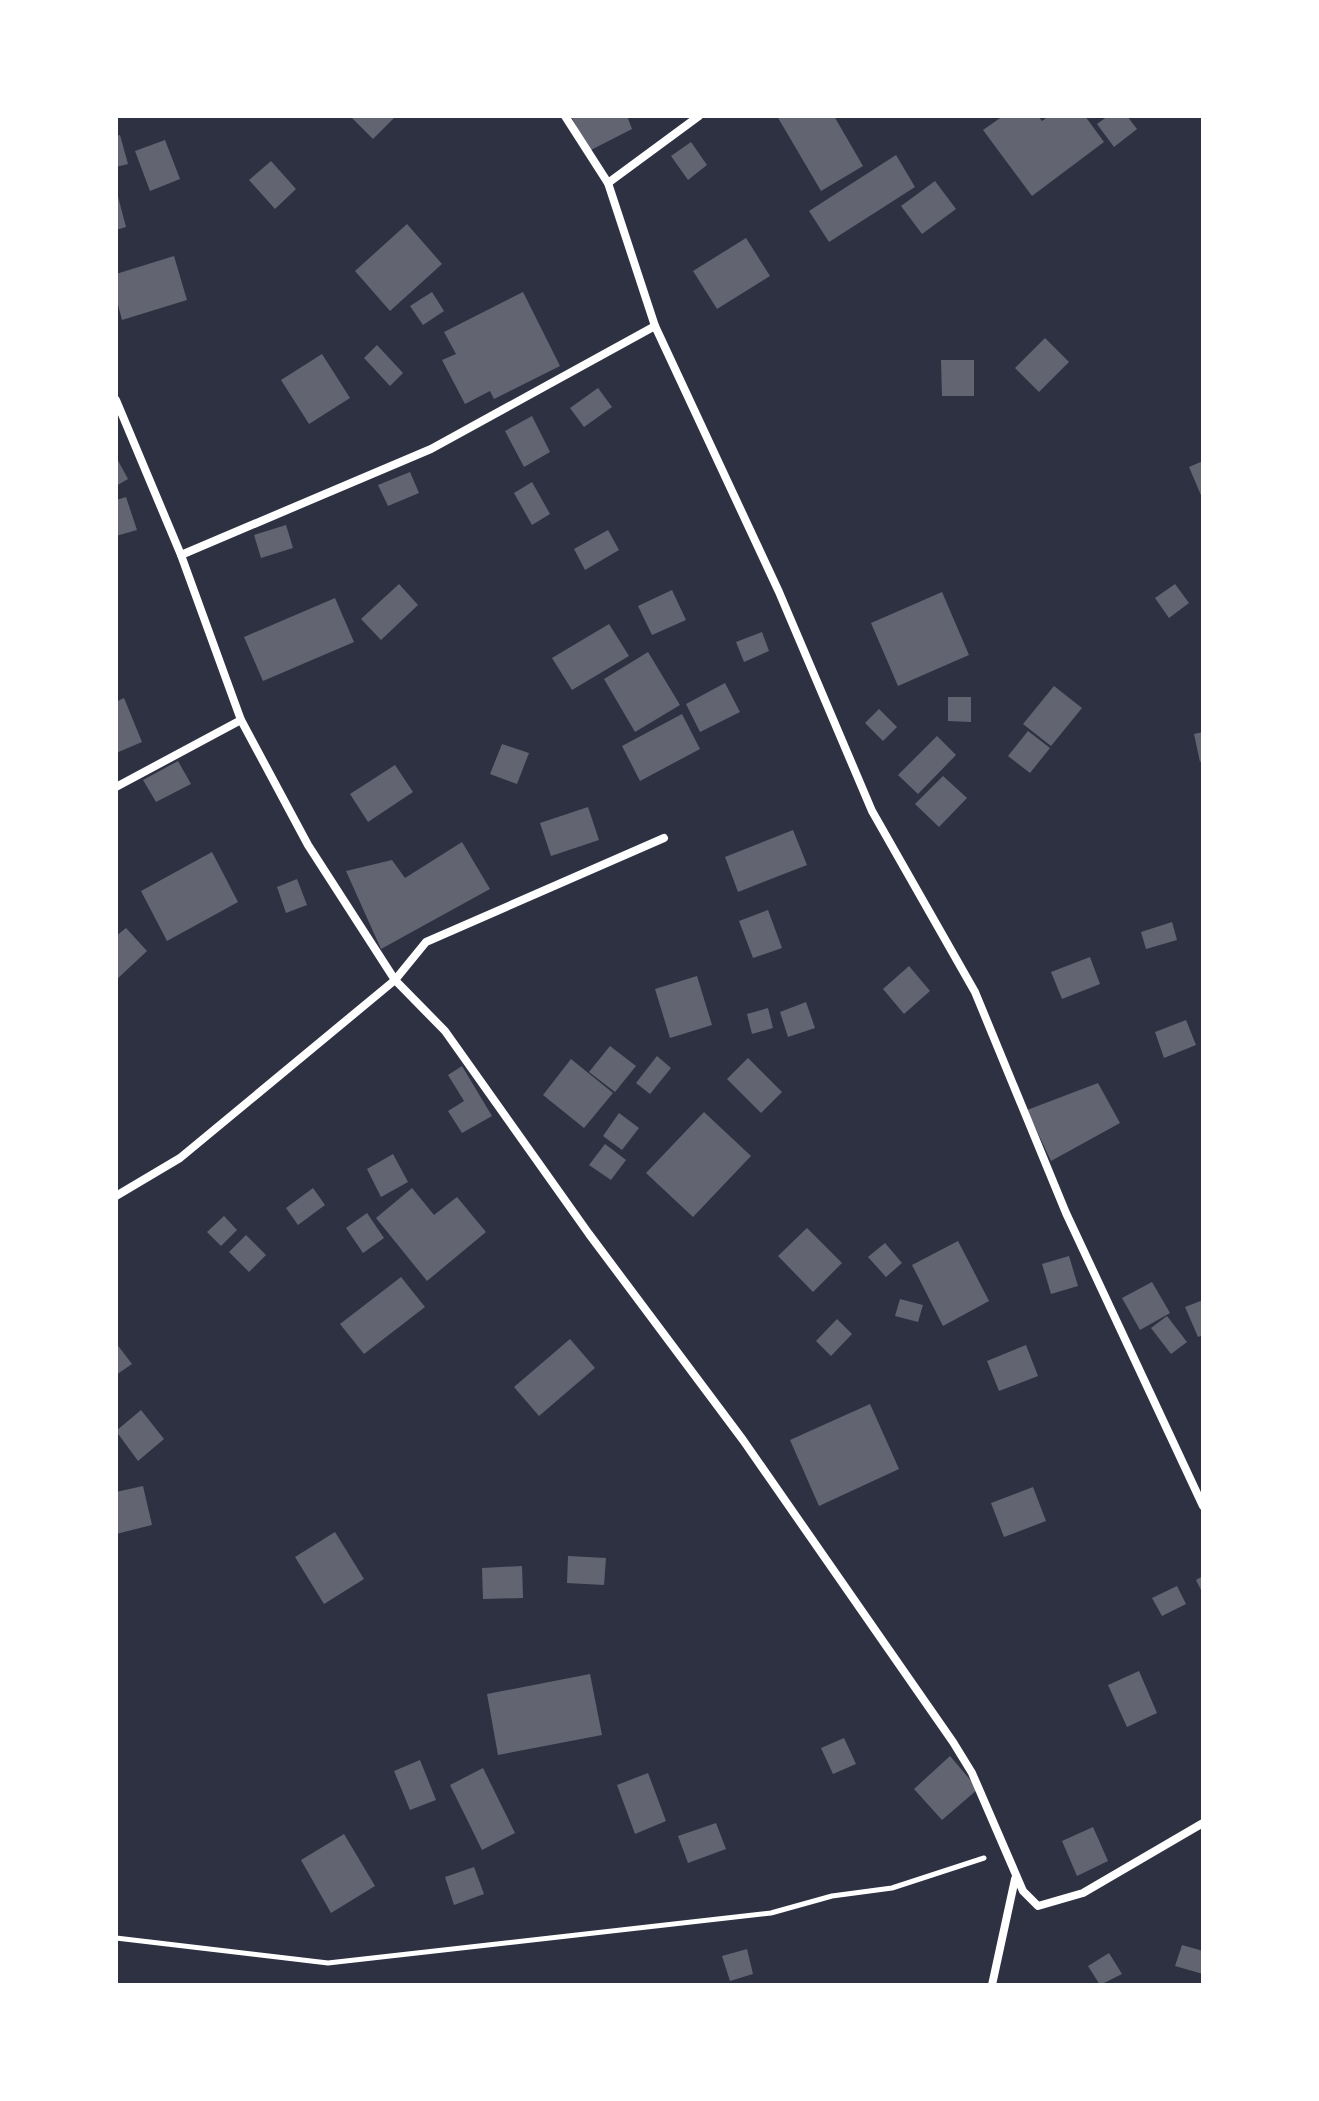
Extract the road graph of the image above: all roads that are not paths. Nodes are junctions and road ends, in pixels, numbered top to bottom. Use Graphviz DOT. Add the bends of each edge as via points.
graph roads {
  1 [pos="565,116"];
  2 [pos="699,116"];
  3 [pos="608,183"];
  4 [pos="655,326"];
  5 [pos="116,400"];
  6 [pos="181,555"];
  7 [pos="241,720"];
  8 [pos="116,787"];
  9 [pos="664,838"];
  10 [pos="395,980"];
  11 [pos="116,1196"];
  12 [pos="1203,1506"];
  13 [pos="1203,1823"];
  14 [pos="1016,1879"];
  15 [pos="992,1985"];
  1 -- 3 [label="street"];
  2 -- 3 [label="street"];
  3 -- 4 [label="street"];
  4 -- 6 [label="street" via="431,449"];
  4 -- 12 [label="street" via="779,592 872,811 975,992 1066,1213"];
  5 -- 6 [label="street"];
  6 -- 7 [label="street"];
  7 -- 8 [label="street"];
  7 -- 10 [label="street" via="308,845"];
  9 -- 10 [label="street" via="426,942"];
  10 -- 11 [label="street" via="180,1158"];
  10 -- 14 [label="street" via="445,1031 743,1440 953,1742 1008,1851"];
  13 -- 14 [label="street" via="1083,1893 1056,1903 1038,1906"];
  14 -- 15 [label="street"];
}
